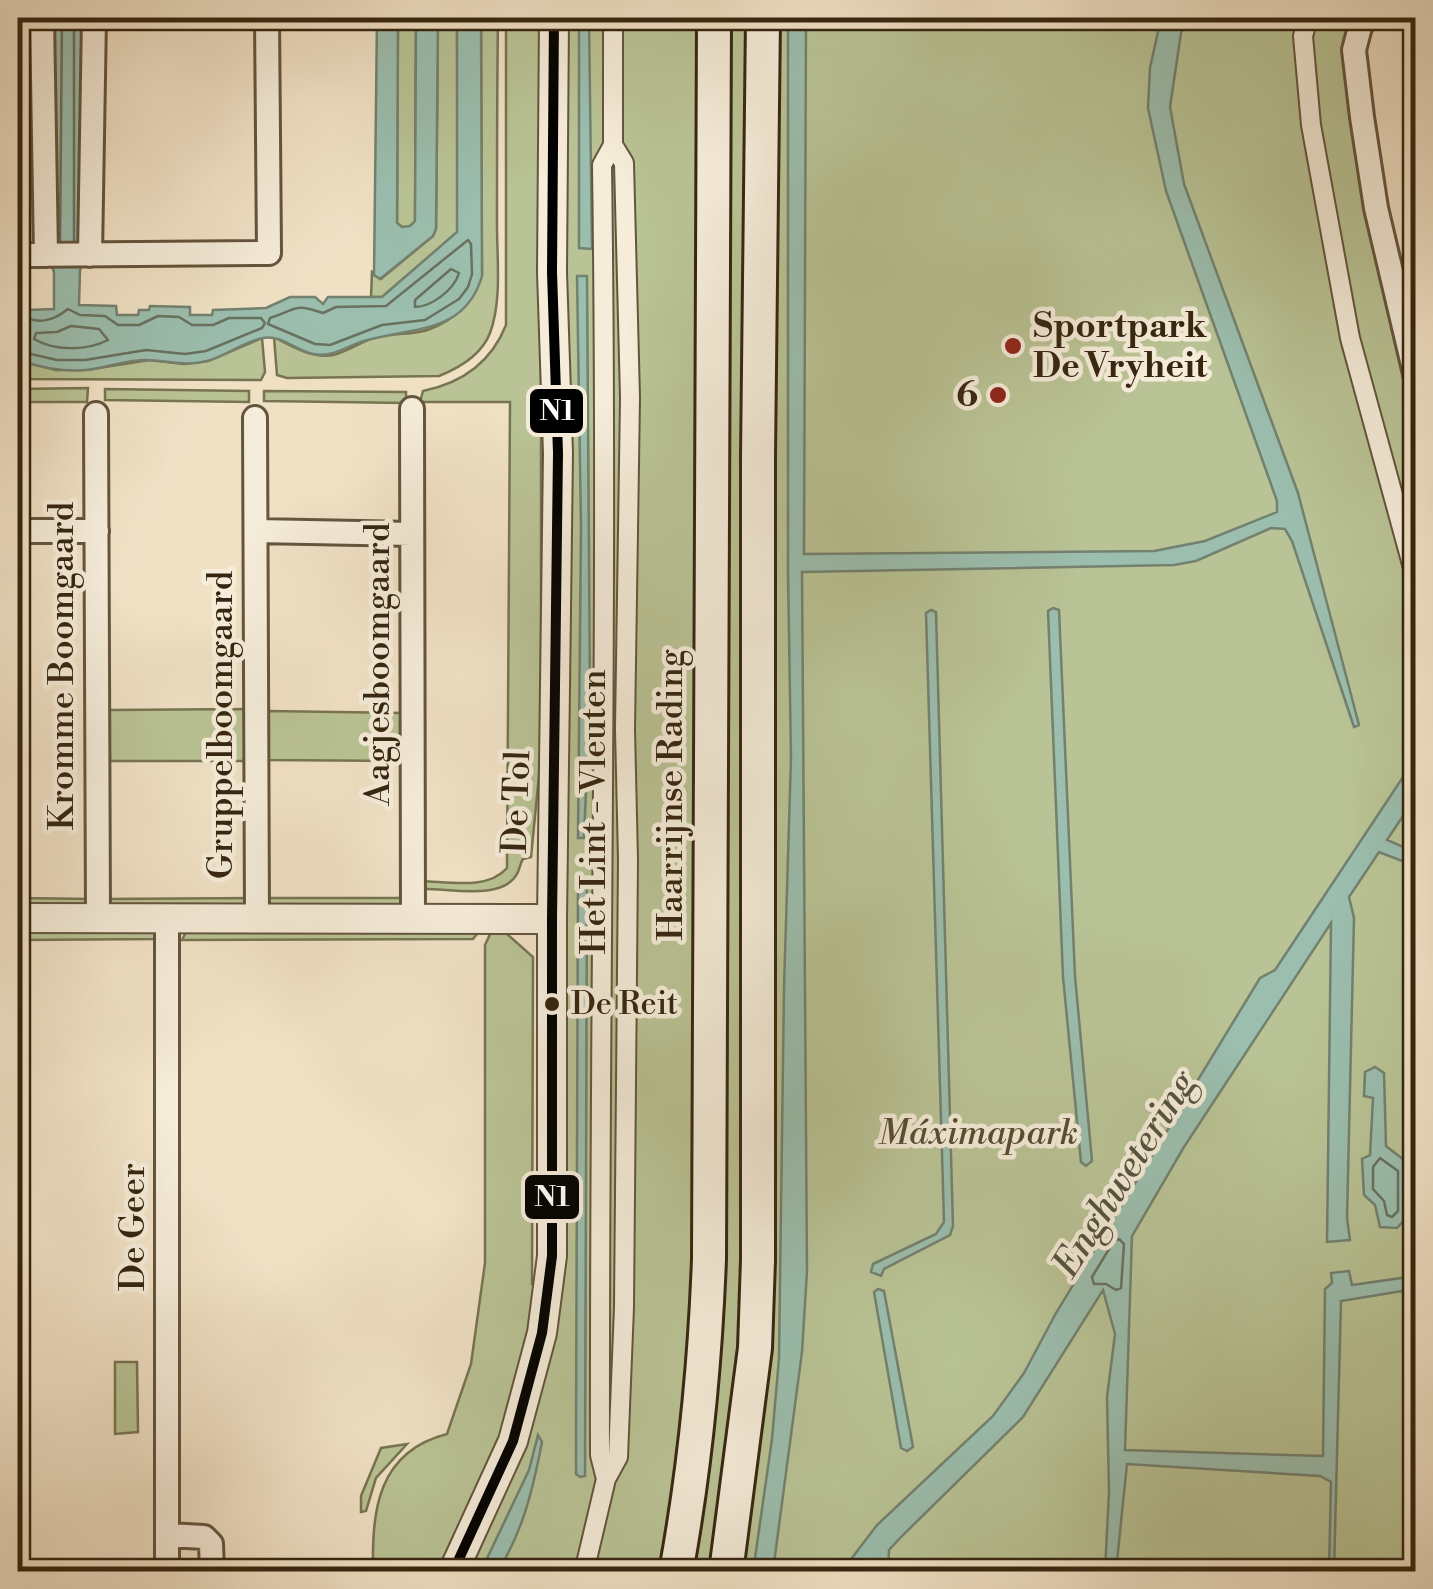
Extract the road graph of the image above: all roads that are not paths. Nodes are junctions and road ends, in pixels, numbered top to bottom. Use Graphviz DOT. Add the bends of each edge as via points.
graph roads {
  1 [pos="42,18"];
  2 [pos="94,18"];
  3 [pos="268,18"];
  4 [pos="554,18"];
  5 [pos="613,18"];
  6 [pos="714,18"];
  7 [pos="764,18"];
  8 [pos="1308,18"];
  9 [pos="1366,18"];
  10 [pos="613,145"];
  11 [pos="18,255"];
  12 [pos="47,255"];
  13 [pos="89,255"];
  14 [pos="625,265"];
  15 [pos="604,271"];
  16 [pos="1416,378"];
  17 [pos="606,397"];
  18 [pos="630,398"];
  19 [pos="412,409"];
  20 [pos="96,414"];
  21 [pos="255,418"];
  22 [pos="18,531"];
  23 [pos="97,531"];
  24 [pos="256,532"];
  25 [pos="412,534"];
  26 [pos="606,558"];
  27 [pos="629,560"];
  28 [pos="1416,580"];
  29 [pos="628,860"];
  30 [pos="601,861"];
  31 [pos="18,918"];
  32 [pos="98,918"];
  33 [pos="167,918"];
  34 [pos="257,918"];
  35 [pos="414,919"];
  36 [pos="552,919"];
  37 [pos="601,1024"];
  38 [pos="625,1024"];
  39 [pos="599,1306"];
  40 [pos="624,1307"];
  41 [pos="606,1479"];
  42 [pos="168,1535"];
  43 [pos="168,1572"];
  44 [pos="212,1572"];
  45 [pos="453,1572"];
  46 [pos="584,1572"];
  47 [pos="676,1572"];
  48 [pos="726,1572"];
  1 -- 12 [label="street"];
  2 -- 13 [label="street"];
  3 -- 13 [label="street" via="269,253"];
  4 -- 36 [label="street, De Tol" via="558,492"];
  5 -- 10 [label="street, Het Lint - Vleuten"];
  6 -- 47 [label="main road, Haarrijnse Rading" via="709,1259 704,1375"];
  7 -- 48 [label="main road" via="758,1260 755,1348"];
  8 -- 28 [label="street" via="1303,36 1311,126 1350,338"];
  9 -- 16 [label="street" via="1354,50 1362,117"];
  10 -- 14 [label="street, Het Lint - Vleuten" via="624,164"];
  10 -- 15 [label="street, Het Lint - Vleuten" via="602,165"];
  11 -- 12 [label="street"];
  12 -- 13 [label="street"];
  14 -- 15 [label="street"];
  14 -- 18 [label="street, Het Lint - Vleuten"];
  15 -- 17 [label="street, Het Lint - Vleuten"];
  17 -- 18 [label="street"];
  17 -- 26 [label="street, Het Lint - Vleuten"];
  18 -- 27 [label="street, Het Lint - Vleuten"];
  19 -- 25 [label="street, Aagjesboomgaard"];
  20 -- 23 [label="street, Kromme Boomgaard"];
  21 -- 24 [label="street, Gruppelboomgaard"];
  22 -- 23 [label="street"];
  23 -- 32 [label="street, Kromme Boomgaard"];
  24 -- 25 [label="street, Gruppelboomgaard"];
  24 -- 34 [label="street, Gruppelboomgaard"];
  25 -- 35 [label="street, Aagjesboomgaard"];
  26 -- 27 [label="street"];
  26 -- 30 [label="street, Het Lint - Vleuten"];
  27 -- 29 [label="street, Het Lint - Vleuten"];
  29 -- 30 [label="street"];
  29 -- 38 [label="street, Het Lint - Vleuten"];
  30 -- 37 [label="street, Het Lint - Vleuten"];
  31 -- 32 [label="street"];
  32 -- 33 [label="street"];
  33 -- 34 [label="street"];
  33 -- 42 [label="street, De Geer"];
  34 -- 35 [label="street"];
  35 -- 36 [label="street"];
  36 -- 45 [label="street, De Tol" via="552,1256 542,1333 513,1441"];
  37 -- 38 [label="street"];
  37 -- 39 [label="street, Het Lint - Vleuten"];
  38 -- 40 [label="street, Het Lint - Vleuten"];
  39 -- 40 [label="street"];
  39 -- 41 [label="street, Het Lint - Vleuten" via="600,1455"];
  40 -- 41 [label="street, Het Lint - Vleuten" via="618,1457"];
  41 -- 46 [label="street, Het Lint - Vleuten"];
  42 -- 43 [label="street, De Geer"];
  42 -- 44 [label="street" via="204,1537 211,1544"];
}
